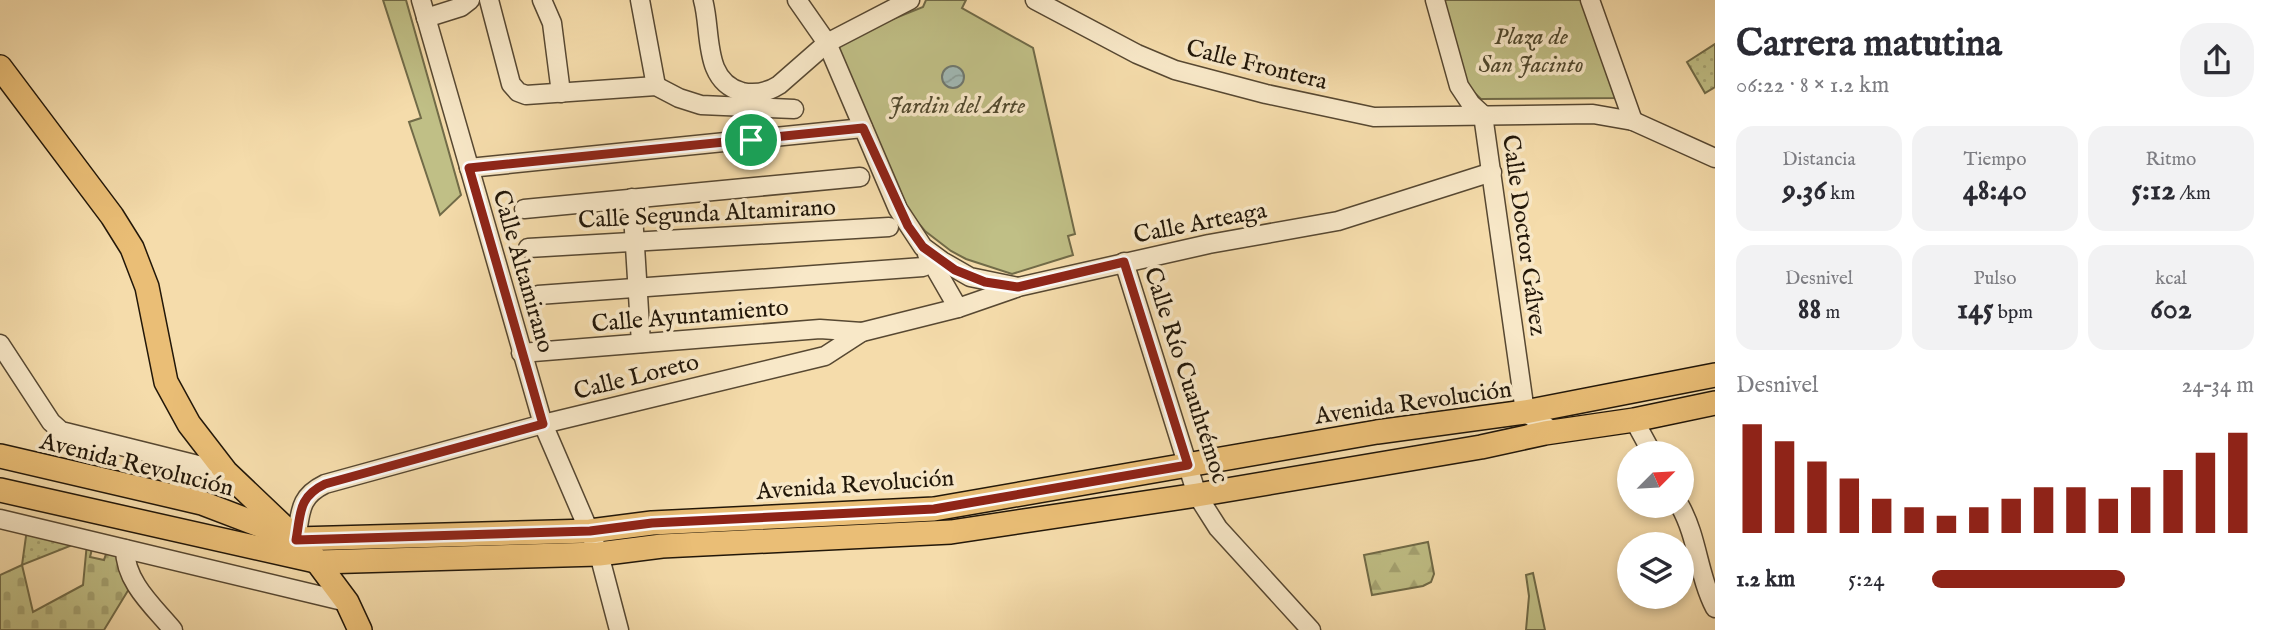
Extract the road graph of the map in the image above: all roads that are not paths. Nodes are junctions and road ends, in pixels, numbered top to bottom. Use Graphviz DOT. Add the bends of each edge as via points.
graph roads {
  1 [pos="421,0"];
  2 [pos="470,0"];
  3 [pos="489,0"];
  4 [pos="542,0"];
  5 [pos="640,0"];
  6 [pos="703,0"];
  7 [pos="797,0"];
  8 [pos="910,0"];
  9 [pos="1034,0"];
  10 [pos="1435,0"];
  11 [pos="1590,0"];
  12 [pos="426,18"];
  13 [pos="827,43"];
  14 [pos="0,67"];
  15 [pos="656,86"];
  16 [pos="561,93"];
  17 [pos="794,109"];
  18 [pos="1483,115"];
  19 [pos="1633,121"];
  20 [pos="863,128"];
  21 [pos="1715,158"];
  22 [pos="469,168"];
  23 [pos="1492,172"];
  24 [pos="860,177"];
  25 [pos="632,198"];
  26 [pos="524,209"];
  27 [pos="889,227"];
  28 [pos="636,242"];
  29 [pos="923,247"];
  30 [pos="528,248"];
  31 [pos="1124,262"];
  32 [pos="923,267"];
  33 [pos="1018,287"];
  34 [pos="640,288"];
  35 [pos="538,295"];
  36 [pos="958,308"];
  37 [pos="862,332"];
  38 [pos="641,343"];
  39 [pos="0,344"];
  40 [pos="521,353"];
  41 [pos="1715,375"];
  42 [pos="1715,403"];
  43 [pos="1525,412"];
  44 [pos="1634,420"];
  45 [pos="543,424"];
  46 [pos="1554,432"];
  47 [pos="1645,441"];
  48 [pos="0,456"];
  49 [pos="1188,465"];
  50 [pos="226,472"];
  51 [pos="0,490"];
  52 [pos="1197,495"];
  53 [pos="1685,518"];
  54 [pos="0,519"];
  55 [pos="590,531"];
  56 [pos="296,540"];
  57 [pos="125,549"];
  58 [pos="599,554"];
  59 [pos="320,562"];
  60 [pos="347,602"];
  61 [pos="1715,608"];
  62 [pos="173,630"];
  63 [pos="360,630"];
  64 [pos="620,630"];
  65 [pos="1311,630"];
  1 -- 12 [label="street, Calle Altamirano"];
  2 -- 12 [label="street"];
  3 -- 16 [label="street" via="511,85 526,95"];
  4 -- 16 [label="street" via="552,23"];
  5 -- 15 [label="street"];
  6 -- 13 [label="street" via="713,65 737,90 772,89"];
  7 -- 13 [label="street, Calle Arteaga"];
  8 -- 13 [label="street"];
  9 -- 18 [label="street, Calle Frontera" via="1137,54 1213,81 1374,117"];
  10 -- 18 [label="street, Calle Doctor Gálvez" via="1459,86"];
  11 -- 19 [label="street"];
  12 -- 22 [label="street, Calle Altamirano"];
  13 -- 20 [label="street, Calle Arteaga"];
  14 -- 50 [label="main road" via="126,236 147,287 166,382 189,424"];
  15 -- 16 [label="street"];
  15 -- 17 [label="street" via="701,104"];
  18 -- 19 [label="street, Calle Frontera" via="1594,114"];
  18 -- 23 [label="street, Calle Doctor Gálvez"];
  19 -- 21 [label="street, Calle Frontera"];
  20 -- 22 [label="street"];
  20 -- 29 [label="street, Calle Arteaga" via="898,209"];
  22 -- 40 [label="street, Calle Altamirano"];
  23 -- 31 [label="street, Calle Arteaga" via="1338,221"];
  23 -- 43 [label="street, Calle Doctor Gálvez"];
  24 -- 25 [label="street"];
  25 -- 26 [label="street"];
  25 -- 28 [label="street"];
  27 -- 28 [label="street, Calle Segunda Altamirano"];
  28 -- 30 [label="street, Calle Segunda Altamirano"];
  28 -- 34 [label="street"];
  29 -- 33 [label="street, Calle Arteaga" via="970,276"];
  29 -- 36 [label="street, Calle Arteaga"];
  31 -- 33 [label="street, Calle Arteaga"];
  31 -- 49 [label="street, Calle Río Cuauhtémoc"];
  32 -- 34 [label="street"];
  33 -- 36 [label="street, Calle Loreto"];
  34 -- 35 [label="street"];
  34 -- 38 [label="street"];
  36 -- 37 [label="street, Calle Loreto"];
  37 -- 38 [label="street, Calle Ayuntamiento" via="820,329"];
  37 -- 45 [label="street, Calle Loreto" via="825,356"];
  38 -- 40 [label="street, Calle Ayuntamiento"];
  39 -- 50 [label="street" via="61,431"];
  40 -- 45 [label="street, Calle Altamirano"];
  41 -- 43 [label="main road, Avenida Revolución"];
  42 -- 44 [label="main road, Avenida Revolución"];
  43 -- 46 [label="street"];
  43 -- 49 [label="main road, Avenida Revolución"];
  44 -- 46 [label="main road, Avenida Revolución"];
  44 -- 47 [label="street"];
  45 -- 55 [label="street, Calle Altamirano"];
  45 -- 56 [label="street, Calle Loreto" via="314,489 305,498"];
  46 -- 52 [label="main road, Avenida Revolución"];
  48 -- 56 [label="main road, Avenida Revolución" via="202,503"];
  49 -- 52 [label="street, Calle Río Cuauhtémoc"];
  49 -- 55 [label="main road, Avenida Revolución" via="934,509 652,523"];
  50 -- 56 [label="main road"];
  51 -- 59 [label="main road, Avenida Revolución"];
  52 -- 58 [label="main road, Avenida Revolución" via="951,532 662,546"];
  52 -- 65 [label="street, Calle Río Cuauhtémoc" via="1218,528"];
  53 -- 61 [label="street" via="1702,580"];
  54 -- 57 [label="street"];
  55 -- 56 [label="main road, Avenida Revolución"];
  55 -- 58 [label="street, Calle Altamirano"];
  56 -- 59 [label="main road"];
  57 -- 60 [label="street"];
  57 -- 62 [label="street" via="134,582"];
  58 -- 59 [label="main road, Avenida Revolución"];
  58 -- 64 [label="street, Calle Altamirano"];
  59 -- 60 [label="main road"];
  60 -- 63 [label="main road"];
}
